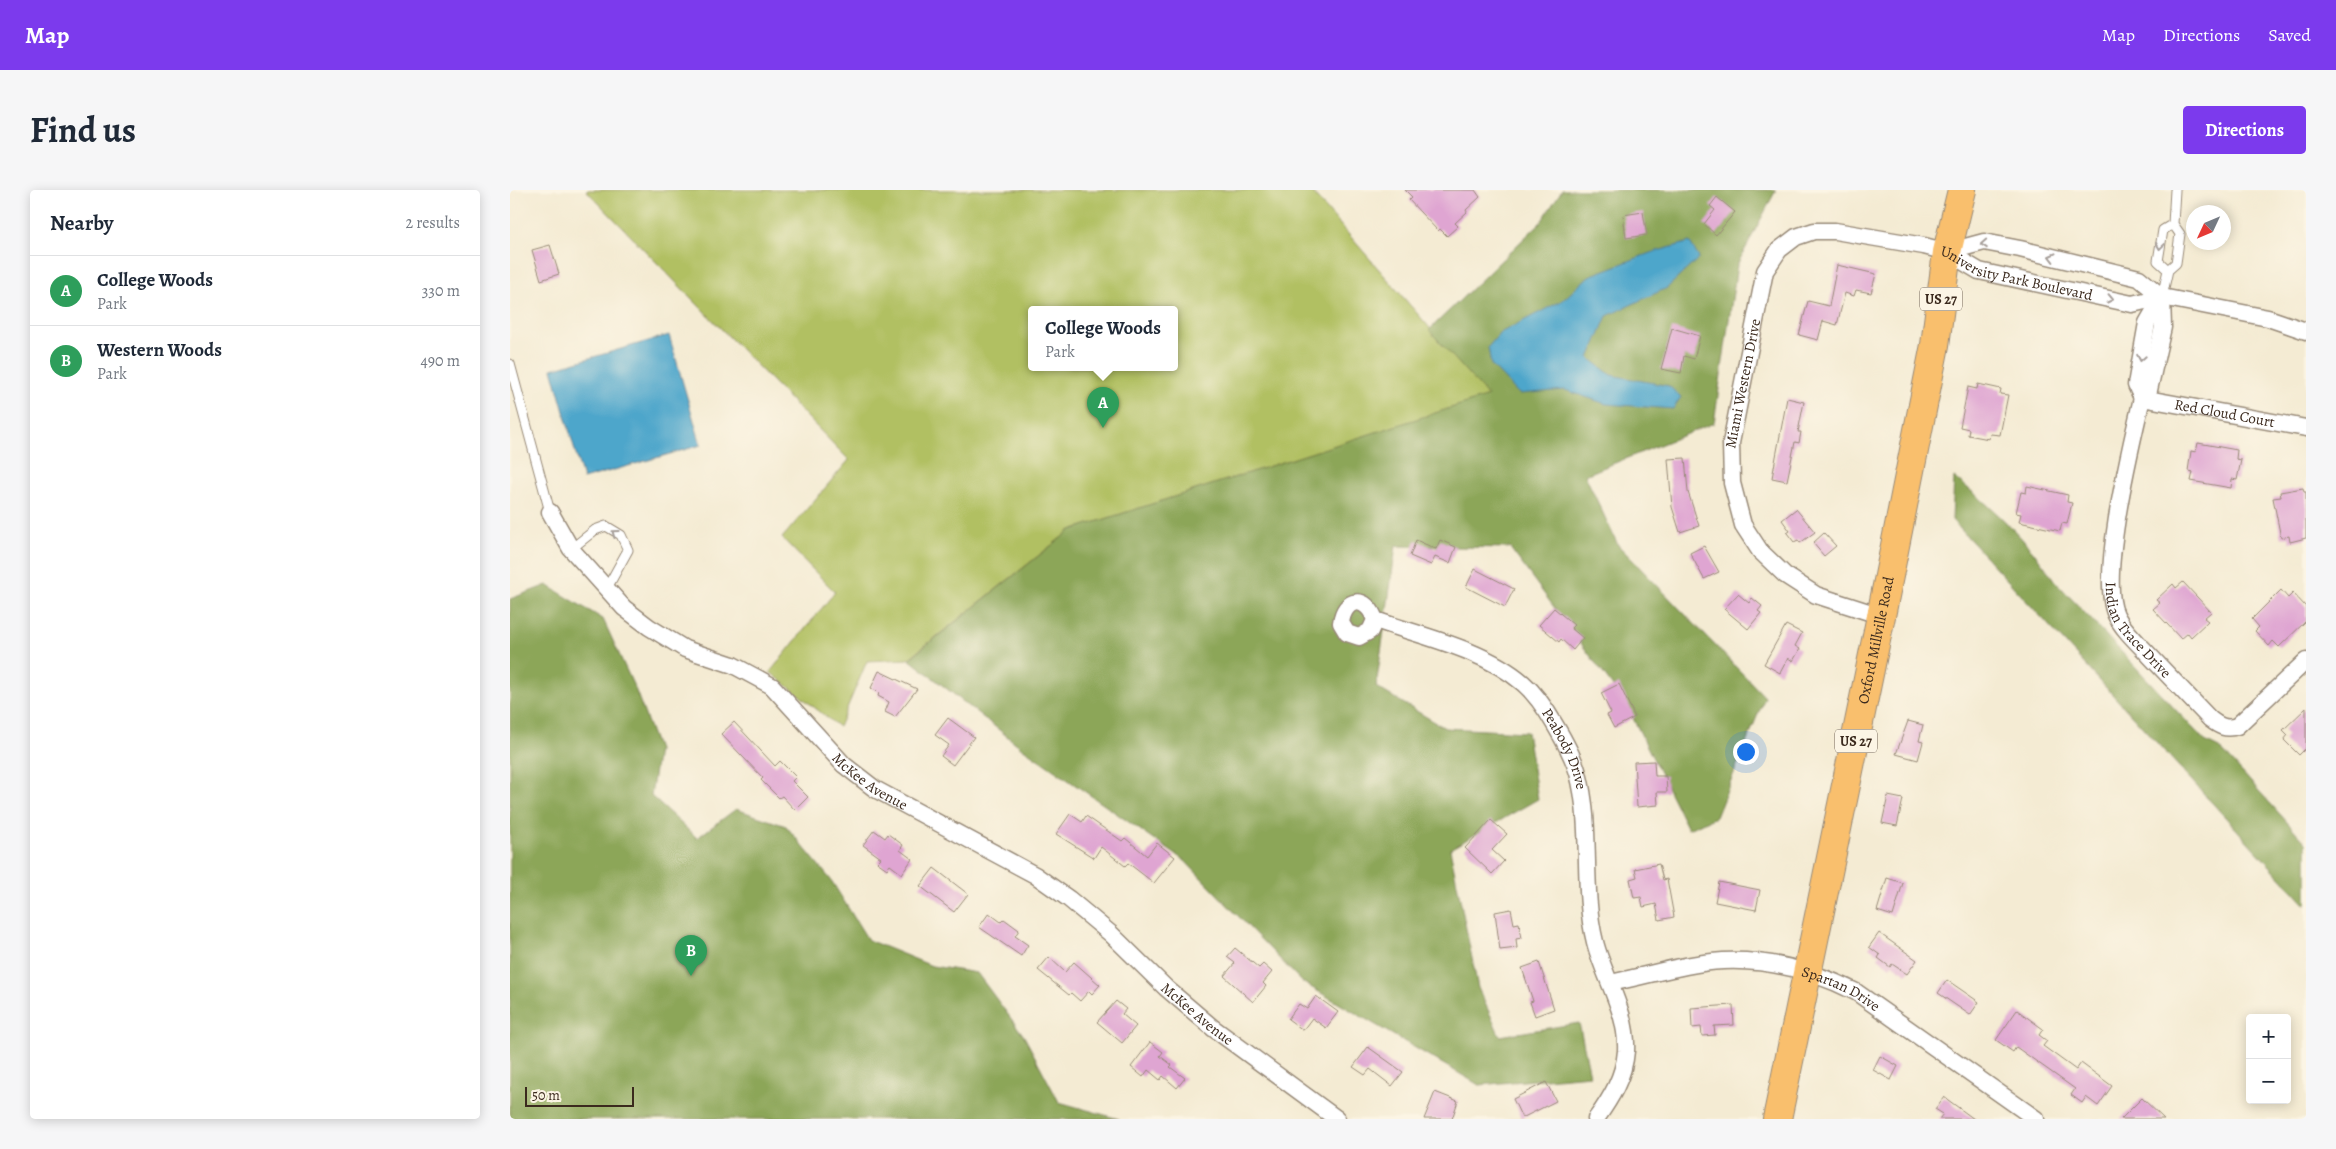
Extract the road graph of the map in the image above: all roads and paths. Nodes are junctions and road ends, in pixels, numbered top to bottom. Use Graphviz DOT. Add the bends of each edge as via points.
graph roads {
  1 [pos="1962,190"];
  2 [pos="2175,190"];
  3 [pos="2173,224"];
  4 [pos="1947,252"];
  5 [pos="2168,270"];
  6 [pos="2162,296"];
  7 [pos="2306,331"];
  8 [pos="510,364"];
  9 [pos="2142,398"];
  10 [pos="2306,428"];
  11 [pos="550,512"];
  12 [pos="571,548"];
  13 [pos="607,588"];
  14 [pos="1881,616"];
  15 [pos="1375,620"];
  16 [pos="2306,661"];
  17 [pos="1808,973"];
  18 [pos="1610,983"];
  19 [pos="1337,1119"];
  20 [pos="1596,1119"];
  21 [pos="1777,1119"];
  22 [pos="2036,1119"];
  1 -- 4 [label="highway, Oxford Millville Road / US 27"];
  2 -- 3 [label="lane"];
  3 -- 5 [label="lane" via="2180,234 2176,263"];
  3 -- 5 [label="lane, one-way" via="2163,230 2158,261"];
  4 -- 6 [label="street, University Park Boulevard, one-way" via="1979,271 2132,304"];
  6 -- 4 [label="street, University Park Boulevard, one-way" via="2139,278 2020,249 1984,242"];
  4 -- 14 [label="highway, Oxford Millville Road / US 27" via="1934,345"];
  4 -- 14 [label="street, Miami Western Drive" via="1836,231 1814,231 1796,237 1779,250 1766,271 1731,443 1732,484 1743,525 1760,551 1785,575 1816,594"];
  5 -- 6 [label="lane"];
  6 -- 7 [label="street, University Park Boulevard" via="2268,318"];
  6 -- 9 [label="street, Indian Trace Drive" via="2147,323 2136,385"];
  8 -- 11 [label="lane, McKee Avenue"];
  9 -- 10 [label="street, Red Cloud Court"];
  9 -- 16 [label="street, Indian Trace Drive" via="2123,487 2109,578 2116,615 2130,635 2210,720 2229,729 2237,726"];
  11 -- 12 [label="street, McKee Avenue"];
  12 -- 13 [label="street, McKee Avenue"];
  13 -- 12 [label="lane, one-way" via="628,550 621,535 606,526"];
  13 -- 19 [label="street, McKee Avenue" via="624,608 685,649 733,665 772,686 844,765 875,789 1035,875 1070,898 1213,1028"];
  14 -- 17 [label="highway, Oxford Millville Road / US 27"];
  15 -- 18 [label="street, Peabody Drive" via="1475,654 1523,683 1545,708 1578,773 1585,815 1588,903 1595,943"];
  17 -- 18 [label="street, Spartan Drive" via="1778,966 1723,961"];
  17 -- 21 [label="highway, Oxford Millville Road / US 27"];
  17 -- 22 [label="street, Spartan Drive" via="1856,992"];
  18 -- 20 [label="street" via="1621,1014 1626,1050 1617,1088"];
}
